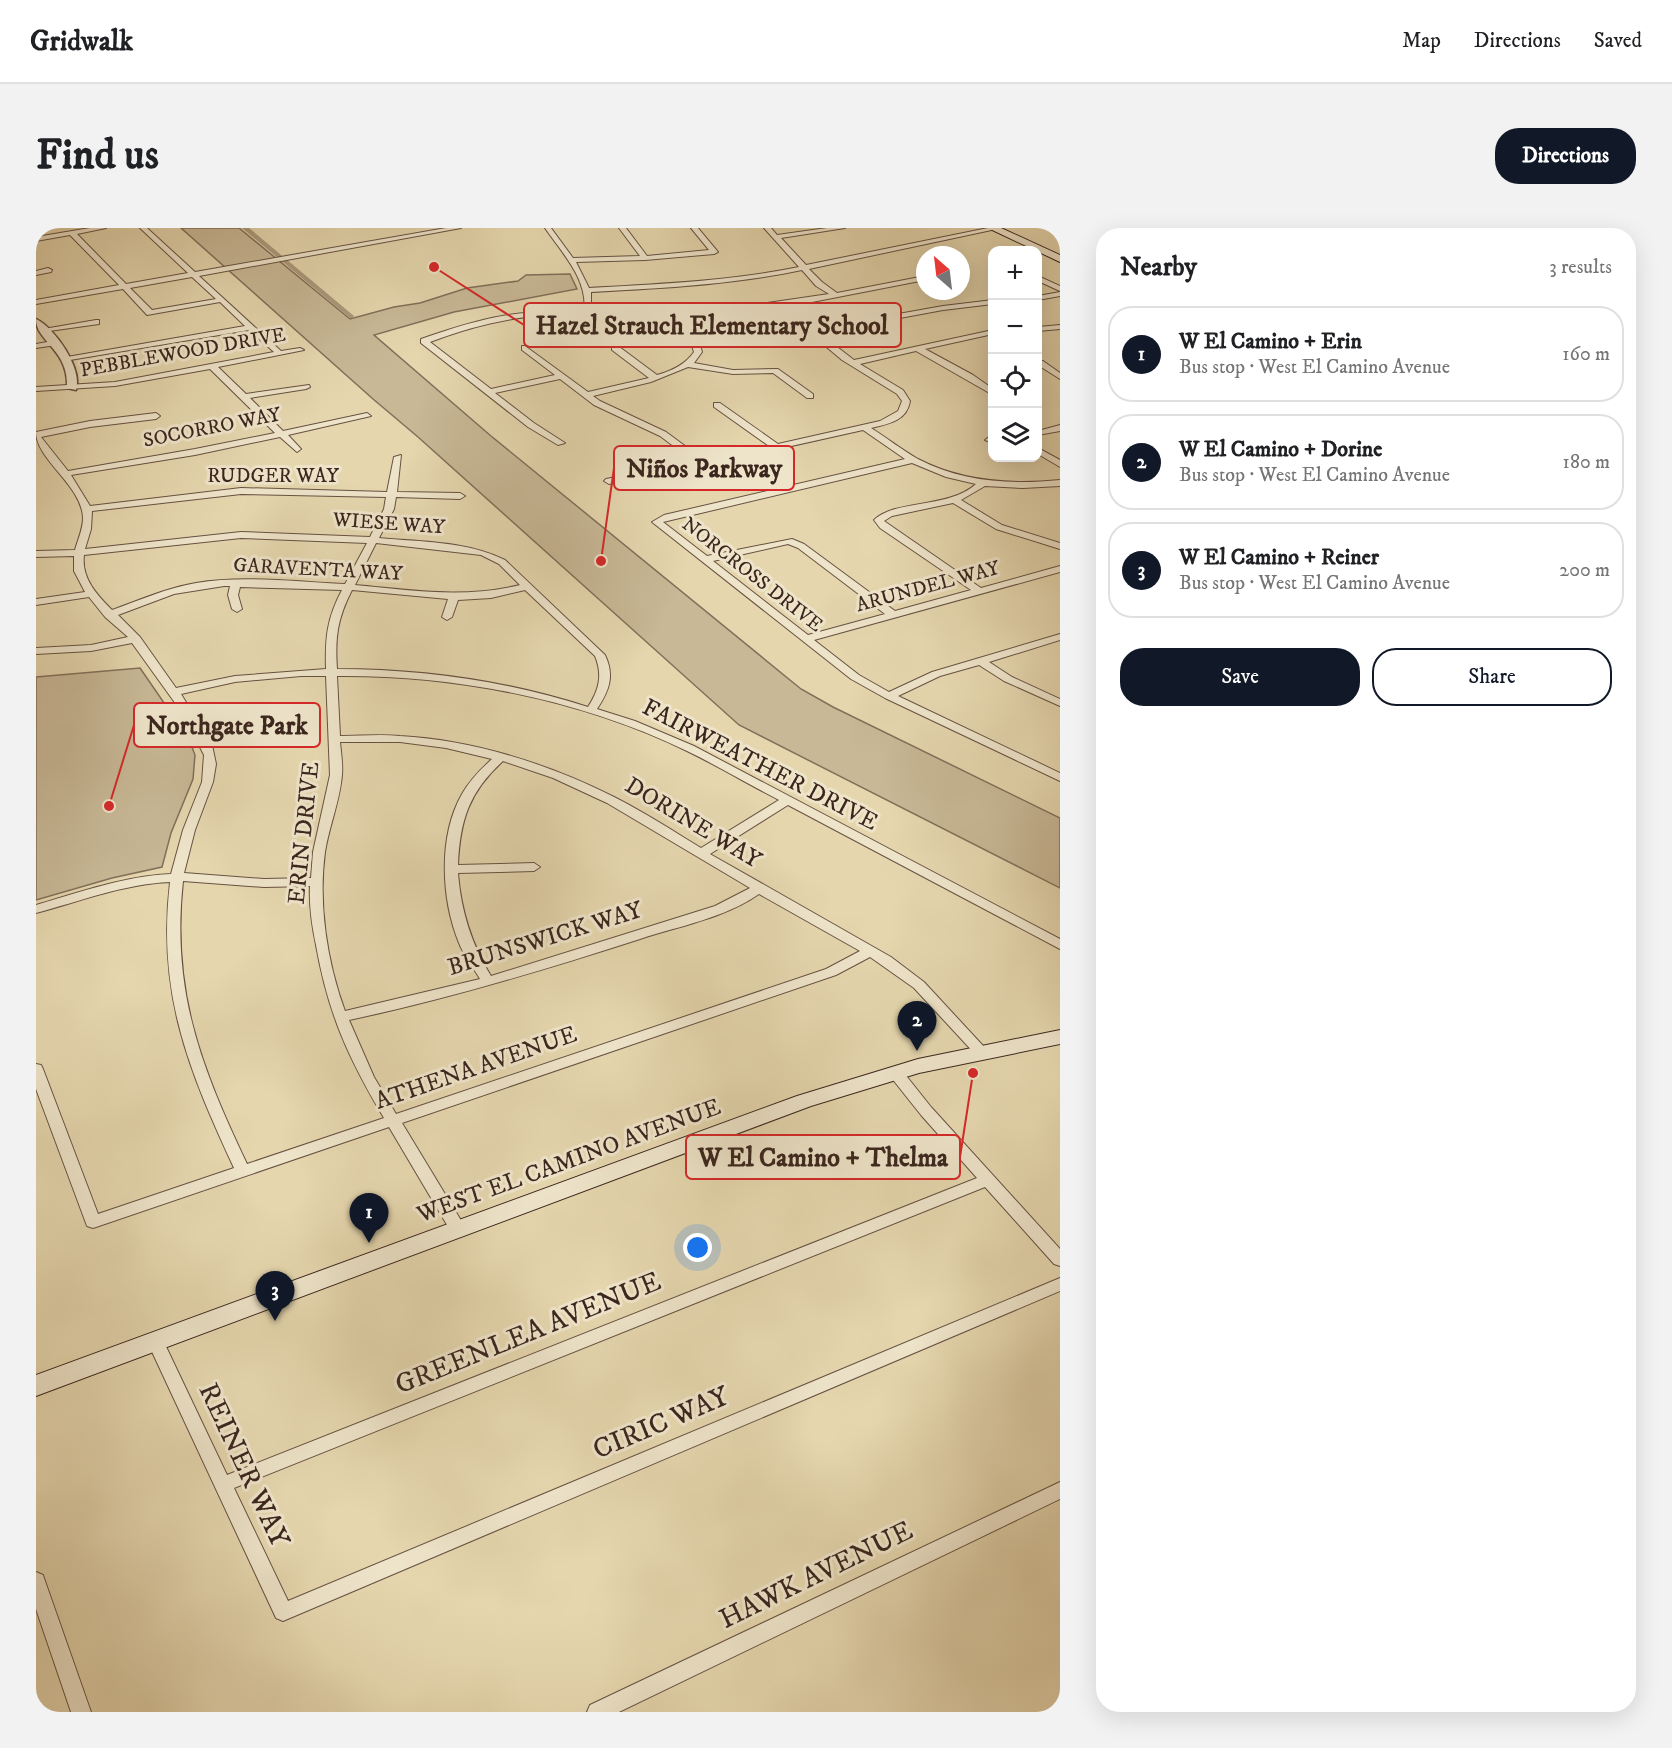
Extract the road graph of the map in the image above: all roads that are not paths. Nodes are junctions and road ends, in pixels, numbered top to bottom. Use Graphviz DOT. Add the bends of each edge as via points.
graph roads {
  1 [pos="103,228"];
  2 [pos="143,228"];
  3 [pos="458,228"];
  4 [pos="548,228"];
  5 [pos="622,228"];
  6 [pos="694,228"];
  7 [pos="767,228"];
  8 [pos="842,228"];
  9 [pos="995,228"];
  10 [pos="72,233"];
  11 [pos="776,237"];
  12 [pos="36,239"];
  13 [pos="1059,257"];
  14 [pos="645,258"];
  15 [pos="570,260"];
  16 [pos="805,269"];
  17 [pos="48,270"];
  18 [pos="36,273"];
  19 [pos="192,274"];
  20 [pos="916,280"];
  21 [pos="1042,280"];
  22 [pos="123,286"];
  23 [pos="1060,289"];
  24 [pos="588,290"];
  25 [pos="1060,294"];
  26 [pos="835,295"];
  27 [pos="1042,297"];
  28 [pos="221,300"];
  29 [pos="36,302"];
  30 [pos="988,302"];
  31 [pos="666,315"];
  32 [pos="587,317"];
  33 [pos="96,322"];
  34 [pos="39,326"];
  35 [pos="251,327"];
  36 [pos="1060,327"];
  37 [pos="1042,329"];
  38 [pos="812,331"];
  39 [pos="988,334"];
  40 [pos="696,342"];
  41 [pos="53,343"];
  42 [pos="36,346"];
  43 [pos="525,348"];
  44 [pos="615,348"];
  45 [pos="918,348"];
  46 [pos="300,350"];
  47 [pos="279,353"];
  48 [pos="67,359"];
  49 [pos="853,363"];
  50 [pos="1042,364"];
  51 [pos="689,365"];
  52 [pos="212,366"];
  53 [pos="560,376"];
  54 [pos="1060,377"];
  55 [pos="655,378"];
  56 [pos="306,387"];
  57 [pos="72,388"];
  58 [pos="36,389"];
  59 [pos="988,390"];
  60 [pos="489,392"];
  61 [pos="585,395"];
  62 [pos="810,396"];
  63 [pos="243,397"];
  64 [pos="717,405"];
  65 [pos="156,416"];
  66 [pos="367,416"];
  67 [pos="864,428"];
  68 [pos="1060,428"];
  69 [pos="1042,432"];
  70 [pos="280,434"];
  71 [pos="36,436"];
  72 [pos="561,444"];
  73 [pos="777,447"];
  74 [pos="297,449"];
  75 [pos="1042,453"];
  76 [pos="398,457"];
  77 [pos="913,460"];
  78 [pos="702,463"];
  79 [pos="1060,464"];
  80 [pos="64,474"];
  81 [pos="609,481"];
  82 [pos="984,482"];
  83 [pos="1060,483"];
  84 [pos="392,496"];
  85 [pos="460,496"];
  86 [pos="953,500"];
  87 [pos="86,509"];
  88 [pos="373,540"];
  89 [pos="1060,546"];
  90 [pos="78,553"];
  91 [pos="36,554"];
  92 [pos="704,560"];
  93 [pos="1060,569"];
  94 [pos="237,583"];
  95 [pos="528,586"];
  96 [pos="348,587"];
  97 [pos="979,591"];
  98 [pos="92,594"];
  99 [pos="453,597"];
  100 [pos="36,602"];
  101 [pos="237,609"];
  102 [pos="109,615"];
  103 [pos="893,615"];
  104 [pos="447,617"];
  105 [pos="1060,637"];
  106 [pos="136,639"];
  107 [pos="805,639"];
  108 [pos="36,651"];
  109 [pos="981,661"];
  110 [pos="330,674"];
  111 [pos="172,692"];
  112 [pos="889,696"];
  113 [pos="1060,704"];
  114 [pos="592,710"];
  115 [pos="335,739"];
  116 [pos="501,757"];
  117 [pos="1060,777"];
  118 [pos="788,800"];
  119 [pos="701,854"];
  120 [pos="534,867"];
  121 [pos="452,869"];
  122 [pos="177,877"];
  123 [pos="317,882"];
  124 [pos="759,888"];
  125 [pos="36,909"];
  126 [pos="1060,945"];
  127 [pos="871,951"];
  128 [pos="488,981"];
  129 [pos="339,1017"];
  130 [pos="1060,1037"];
  131 [pos="981,1052"];
  132 [pos="36,1069"];
  133 [pos="895,1072"];
  134 [pos="392,1120"];
  135 [pos="243,1171"];
  136 [pos="987,1180"];
  137 [pos="459,1231"];
  138 [pos="1060,1260"];
  139 [pos="1060,1284"];
  140 [pos="155,1341"];
  141 [pos="36,1386"];
  142 [pos="224,1484"];
  143 [pos="1060,1490"];
  144 [pos="36,1581"];
  145 [pos="283,1612"];
  146 [pos="81,1712"];
  147 [pos="597,1712"];
  1 -- 10 [label="street"];
  2 -- 19 [label="street"];
  3 -- 19 [label="street"];
  4 -- 15 [label="street"];
  5 -- 14 [label="street"];
  6 -- 14 [label="street" via="714,252"];
  7 -- 11 [label="street"];
  8 -- 11 [label="street"];
  9 -- 13 [label="main road"];
  9 -- 16 [label="street"];
  10 -- 12 [label="street"];
  10 -- 22 [label="street"];
  11 -- 16 [label="street"];
  14 -- 15 [label="street"];
  15 -- 24 [label="street"];
  16 -- 24 [label="street" via="692,285"];
  16 -- 26 [label="street"];
  17 -- 18 [label="street"];
  19 -- 22 [label="street"];
  19 -- 28 [label="street"];
  20 -- 26 [label="street"];
  21 -- 23 [label="street"];
  22 -- 28 [label="street" via="150,313"];
  22 -- 29 [label="street"];
  24 -- 32 [label="street"];
  25 -- 27 [label="street"];
  26 -- 31 [label="street"];
  28 -- 35 [label="street"];
  30 -- 38 [label="street"];
  31 -- 32 [label="street"];
  31 -- 40 [label="street"];
  32 -- 60 [label="street" via="552,312 525,314 471,324 424,340"];
  33 -- 34 [label="street"];
  34 -- 41 [label="street"];
  35 -- 47 [label="street"];
  35 -- 48 [label="street"];
  36 -- 37 [label="street"];
  38 -- 40 [label="street"];
  38 -- 49 [label="street"];
  39 -- 45 [label="street"];
  40 -- 51 [label="street" via="698,352"];
  41 -- 42 [label="street"];
  41 -- 48 [label="street"];
  43 -- 53 [label="street"];
  44 -- 55 [label="street"];
  45 -- 49 [label="street"];
  45 -- 59 [label="street"];
  46 -- 47 [label="street, PEBBLEWOOD DRIVE"];
  47 -- 52 [label="street, PEBBLEWOOD DRIVE"];
  48 -- 57 [label="street" via="73,371"];
  49 -- 67 [label="street" via="894,387 906,401 904,411 894,419"];
  50 -- 54 [label="street"];
  51 -- 55 [label="street"];
  51 -- 62 [label="street" via="733,372 775,371"];
  52 -- 57 [label="street, PEBBLEWOOD DRIVE"];
  52 -- 63 [label="street"];
  53 -- 60 [label="street"];
  53 -- 61 [label="street"];
  55 -- 61 [label="street"];
  56 -- 63 [label="street"];
  57 -- 58 [label="street, PEBBLEWOOD DRIVE"];
  60 -- 72 [label="street"];
  61 -- 78 [label="street" via="606,409 663,434"];
  63 -- 70 [label="street"];
  64 -- 73 [label="street"];
  65 -- 71 [label="street"];
  66 -- 70 [label="street, SOCORRO WAY"];
  67 -- 73 [label="street"];
  67 -- 77 [label="street"];
  68 -- 69 [label="street"];
  70 -- 74 [label="street"];
  70 -- 80 [label="street, SOCORRO WAY"];
  71 -- 80 [label="street" via="47,457"];
  73 -- 78 [label="street"];
  75 -- 79 [label="street"];
  76 -- 84 [label="street, ERIN DRIVE"];
  77 -- 82 [label="street" via="948,474"];
  77 -- 92 [label="street, NORCROSS DRIVE" via="657,522"];
  78 -- 81 [label="street"];
  80 -- 87 [label="street"];
  82 -- 83 [label="street" via="1026,486"];
  82 -- 86 [label="street" via="972,493"];
  84 -- 85 [label="street, RUDGER WAY"];
  84 -- 87 [label="street, RUDGER WAY" via="233,491"];
  84 -- 88 [label="street, ERIN DRIVE"];
  86 -- 89 [label="street" via="999,527"];
  86 -- 97 [label="street" via="889,514 879,520"];
  87 -- 90 [label="street" via="86,526"];
  88 -- 90 [label="street, WIESE WAY" via="226,536"];
  88 -- 95 [label="street, WIESE WAY" via="473,550 502,562"];
  88 -- 96 [label="street, ERIN DRIVE"];
  90 -- 91 [label="street, WIESE WAY"];
  90 -- 98 [label="street" via="80,575"];
  92 -- 103 [label="street" via="789,541"];
  92 -- 107 [label="street, NORCROSS DRIVE"];
  93 -- 97 [label="street, ARUNDEL WAY"];
  94 -- 96 [label="street, GARAVENTA WAY"];
  94 -- 101 [label="street" via="233,595"];
  94 -- 102 [label="street, GARAVENTA WAY" via="183,588"];
  95 -- 99 [label="street, GARAVENTA WAY" via="491,595"];
  95 -- 114 [label="street, WIESE WAY" via="600,655 606,682"];
  96 -- 99 [label="street, GARAVENTA WAY"];
  96 -- 110 [label="street, ERIN DRIVE" via="330,637"];
  97 -- 103 [label="street, ARUNDEL WAY"];
  98 -- 100 [label="street"];
  98 -- 102 [label="street"];
  99 -- 104 [label="street"];
  102 -- 106 [label="street"];
  103 -- 107 [label="street, ARUNDEL WAY"];
  105 -- 109 [label="street"];
  106 -- 108 [label="street" via="82,649"];
  106 -- 111 [label="street"];
  107 -- 112 [label="street, NORCROSS DRIVE" via="855,677"];
  109 -- 112 [label="street" via="936,674"];
  109 -- 113 [label="street"];
  110 -- 111 [label="street, FAIRWEATHER DRIVE" via="234,680"];
  110 -- 114 [label="street, FAIRWEATHER DRIVE" via="406,675 473,682"];
  110 -- 115 [label="street, ERIN DRIVE"];
  111 -- 122 [label="street" via="202,735 210,754 206,785"];
  112 -- 117 [label="street, NORCROSS DRIVE"];
  114 -- 118 [label="street, FAIRWEATHER DRIVE" via="690,748"];
  115 -- 116 [label="street, DORINE WAY" via="425,742"];
  115 -- 123 [label="street, ERIN DRIVE" via="336,775 322,836"];
  116 -- 119 [label="street, DORINE WAY" via="588,789"];
  116 -- 121 [label="street" via="474,785 463,804"];
  118 -- 119 [label="street"];
  118 -- 126 [label="street, FAIRWEATHER DRIVE"];
  119 -- 124 [label="street, DORINE WAY"];
  120 -- 121 [label="street"];
  121 -- 128 [label="street" via="460,925"];
  122 -- 123 [label="street" via="264,884"];
  122 -- 125 [label="street" via="121,884"];
  122 -- 135 [label="street" via="172,953 183,1026 201,1080"];
  123 -- 129 [label="street, ERIN DRIVE" via="321,950"];
  124 -- 127 [label="street, DORINE WAY"];
  124 -- 128 [label="street, BRUNSWICK WAY" via="720,909"];
  127 -- 131 [label="street, DORINE WAY" via="919,985"];
  127 -- 134 [label="street, ATHENA AVENUE" via="831,972"];
  128 -- 129 [label="street, BRUNSWICK WAY" via="398,1006"];
  129 -- 134 [label="street, ERIN DRIVE"];
  130 -- 131 [label="main road, WEST EL CAMINO AVENUE"];
  131 -- 133 [label="main road, WEST EL CAMINO AVENUE"];
  132 -- 135 [label="street, ATHENA AVENUE" via="93,1222"];
  133 -- 136 [label="street"];
  133 -- 137 [label="main road, WEST EL CAMINO AVENUE" via="793,1106"];
  134 -- 135 [label="street, ATHENA AVENUE"];
  134 -- 137 [label="street, ERIN DRIVE"];
  136 -- 138 [label="street"];
  136 -- 142 [label="street, GREENLEA AVENUE"];
  137 -- 140 [label="main road, WEST EL CAMINO AVENUE"];
  139 -- 145 [label="street, CIRIC WAY"];
  140 -- 141 [label="main road, WEST EL CAMINO AVENUE"];
  140 -- 142 [label="street, REINER WAY"];
  142 -- 145 [label="street, REINER WAY"];
  143 -- 147 [label="street, HAWK AVENUE"];
  144 -- 146 [label="street"];
}
